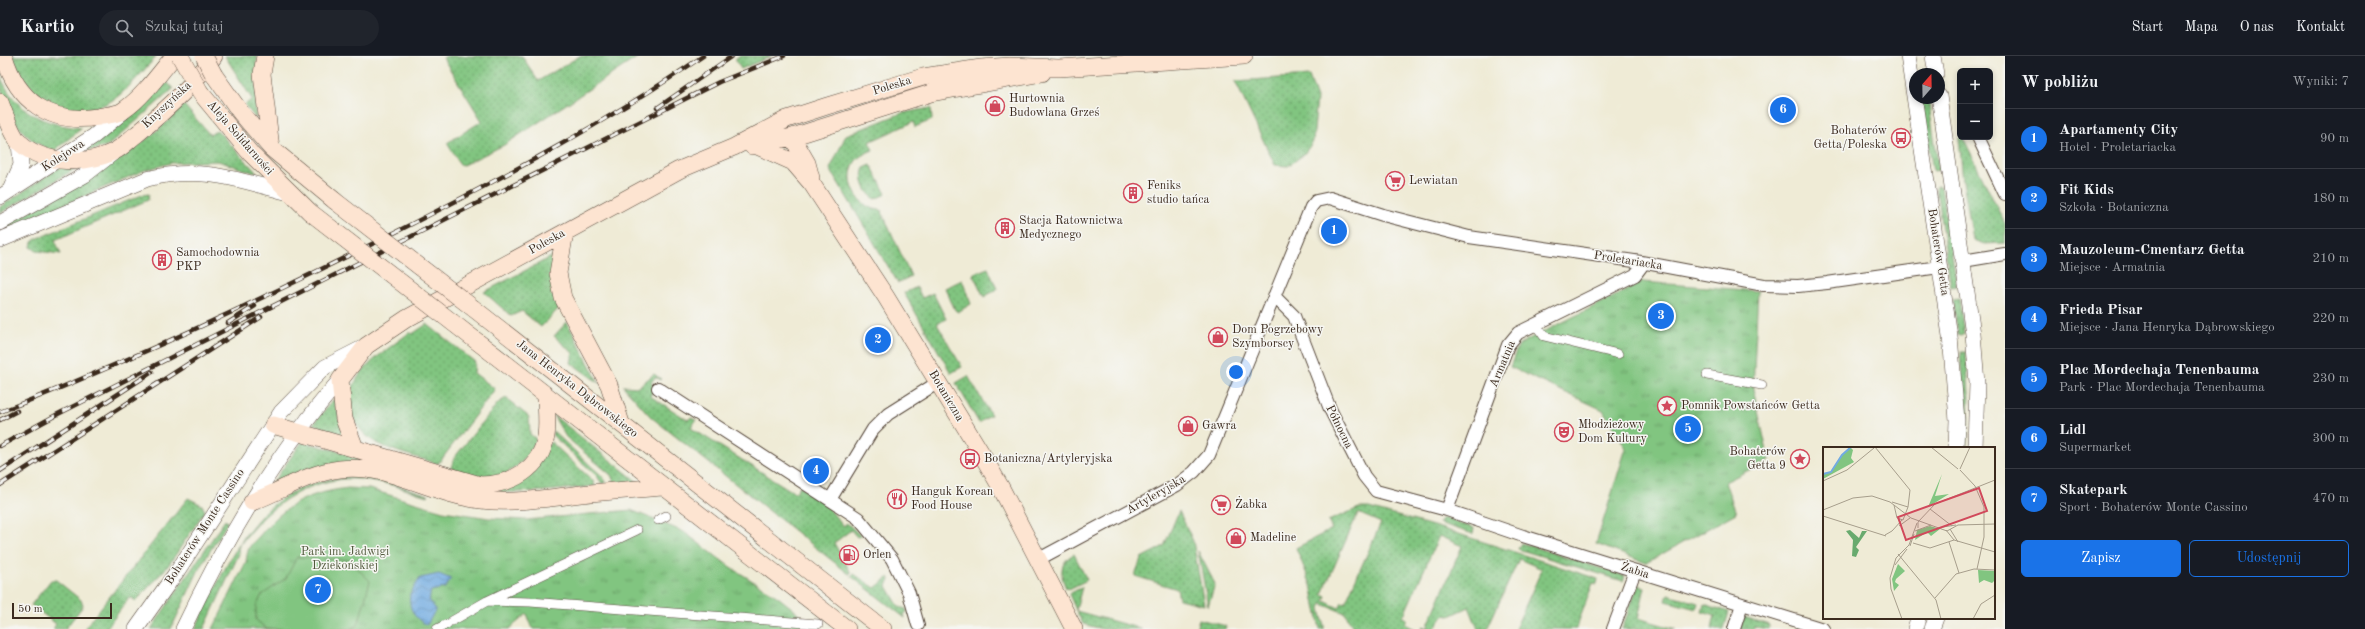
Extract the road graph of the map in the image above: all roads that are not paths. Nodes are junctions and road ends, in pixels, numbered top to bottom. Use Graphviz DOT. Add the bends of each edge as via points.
graph roads {
  1 [pos="4,56"];
  2 [pos="174,56"];
  3 [pos="180,56"];
  4 [pos="204,56"];
  5 [pos="214,56"];
  6 [pos="265,56"];
  7 [pos="1244,56"];
  8 [pos="1908,56"];
  9 [pos="1933,56"];
  10 [pos="1059,68"];
  11 [pos="1935,68"];
  12 [pos="0,102"];
  13 [pos="1940,104"];
  14 [pos="124,111"];
  15 [pos="787,119"];
  16 [pos="792,137"];
  17 [pos="1979,140"];
  18 [pos="19,143"];
  19 [pos="755,145"];
  20 [pos="734,147"];
  21 [pos="271,148"];
  22 [pos="116,150"];
  23 [pos="57,159"];
  24 [pos="793,162"];
  25 [pos="812,184"];
  26 [pos="1952,184"];
  27 [pos="1928,186"];
  28 [pos="289,193"];
  29 [pos="5,194"];
  30 [pos="2005,194"];
  31 [pos="1321,198"];
  32 [pos="310,212"];
  33 [pos="0,223"];
  34 [pos="565,232"];
  35 [pos="0,240"];
  36 [pos="2005,254"];
  37 [pos="1963,261"];
  38 [pos="1644,263"];
  39 [pos="1939,267"];
  40 [pos="1274,296"];
  41 [pos="1536,325"];
  42 [pos="1973,334"];
  43 [pos="1950,336"];
  44 [pos="366,346"];
  45 [pos="1618,354"];
  46 [pos="1707,375"];
  47 [pos="340,380"];
  48 [pos="937,383"];
  49 [pos="1762,385"];
  50 [pos="658,388"];
  51 [pos="542,393"];
  52 [pos="621,423"];
  53 [pos="273,425"];
  54 [pos="297,431"];
  55 [pos="1956,447"];
  56 [pos="1975,447"];
  57 [pos="355,448"];
  58 [pos="662,487"];
  59 [pos="831,498"];
  60 [pos="252,502"];
  61 [pos="1447,510"];
  62 [pos="637,530"];
  63 [pos="1038,559"];
  64 [pos="1635,571"];
  65 [pos="487,601"];
  66 [pos="1742,604"];
  67 [pos="1918,619"];
  68 [pos="1936,619"];
  69 [pos="818,624"];
  70 [pos="918,625"];
  71 [pos="1066,625"];
  72 [pos="885,628"];
  73 [pos="136,629"];
  74 [pos="183,629"];
  75 [pos="436,629"];
  76 [pos="847,629"];
  77 [pos="1613,629"];
  78 [pos="1734,629"];
  79 [pos="1823,629"];
  80 [pos="1915,629"];
  81 [pos="1932,629"];
  1 -- 14 [label="main road" via="9,73 22,94 40,109 64,118 85,119"];
  2 -- 14 [label="main road"];
  3 -- 28 [label="main road, Aleja Solidarności, bridge" via="200,92 251,154"];
  4 -- 21 [label="main road, Aleja Solidarności, bridge" via="241,113"];
  5 -- 22 [label="main road, Knyszyńska" via="169,108"];
  6 -- 21 [label="main road" via="262,74"];
  7 -- 10 [label="main road, Poleska"];
  8 -- 27 [label="street, Bohaterów Getta"];
  9 -- 11 [label="street"];
  10 -- 15 [label="main road, Poleska" via="1010,66 923,76"];
  10 -- 16 [label="main road, Poleska" via="1017,79 931,94"];
  12 -- 18 [label="main road"];
  13 -- 26 [label="street, Bohaterów Getta"];
  14 -- 23 [label="street, Kolejowa" via="94,136"];
  15 -- 16 [label="main road, Botaniczna"];
  15 -- 20 [label="main road, Poleska"];
  16 -- 19 [label="main road, Poleska"];
  16 -- 24 [label="main road, Botaniczna"];
  16 -- 25 [label="main road, Botaniczna" via="808,163"];
  17 -- 30 [label="street"];
  18 -- 23 [label="main road, Knyszyńska" via="38,154"];
  18 -- 29 [label="street" via="21,164"];
  19 -- 20 [label="main road, Poleska"];
  19 -- 24 [label="main road, Botaniczna"];
  20 -- 34 [label="main road, Poleska" via="679,170"];
  21 -- 52 [label="main road, Jana Henryka Dąbrowskiego, bridge" via="334,202"];
  22 -- 23 [label="main road, Knyszyńska" via="89,160"];
  22 -- 33 [label="street" via="85,175"];
  23 -- 29 [label="street, Kolejowa"];
  24 -- 25 [label="main road, Botaniczna"];
  25 -- 48 [label="main road, Botaniczna" via="886,297"];
  26 -- 27 [label="street" via="1939,180"];
  26 -- 37 [label="street, Bohaterów Getta"];
  27 -- 39 [label="street, Bohaterów Getta"];
  28 -- 32 [label="main road, Aleja Solidarności"];
  28 -- 35 [label="street" via="219,174 170,173 147,179"];
  31 -- 38 [label="street, Proletariacka" via="1330,198 1383,215 1470,237"];
  31 -- 40 [label="street, Artyleryjska" via="1311,207"];
  32 -- 51 [label="main road, Jana Henryka Dąbrowskiego, bridge"];
  34 -- 44 [label="main road, Poleska" via="406,319"];
  34 -- 52 [label="main road" via="558,273 562,298 609,385"];
  36 -- 37 [label="street"];
  37 -- 42 [label="street, Bohaterów Getta"];
  38 -- 39 [label="street, Proletariacka" via="1764,285 1798,286"];
  38 -- 41 [label="street, Armatnia" via="1635,275"];
  39 -- 43 [label="street, Bohaterów Getta"];
  40 -- 61 [label="street, Północna" via="1294,316 1330,409 1370,486 1386,494"];
  40 -- 63 [label="street, Artyleryjska" via="1214,448 1204,463 1177,485"];
  41 -- 45 [label="street" via="1544,336"];
  41 -- 61 [label="street, Armatnia" via="1518,333 1508,345"];
  42 -- 43 [label="street" via="1971,341 1964,345 1954,342"];
  42 -- 56 [label="street, Bohaterów Getta" via="1977,383"];
  43 -- 55 [label="street, Bohaterów Getta"];
  44 -- 47 [label="main road, Poleska"];
  44 -- 53 [label="street, Poleska" via="325,367 281,412"];
  46 -- 49 [label="street"];
  47 -- 54 [label="street, Poleska"];
  47 -- 57 [label="main road" via="344,418"];
  48 -- 59 [label="street" via="888,414 873,429"];
  48 -- 63 [label="main road, Botaniczna" via="1000,486"];
  50 -- 59 [label="street"];
  51 -- 57 [label="main road" via="546,436 542,451 532,465 517,478 498,485 480,486"];
  51 -- 58 [label="main road, Jana Henryka Dąbrowskiego"];
  52 -- 72 [label="main road, Jana Henryka Dąbrowskiego"];
  53 -- 54 [label="main road"];
  53 -- 73 [label="street, Bohaterów Monte Cassino"];
  54 -- 57 [label="main road"];
  54 -- 60 [label="street"];
  58 -- 60 [label="main road" via="509,501 481,500 379,472 340,469 299,481"];
  58 -- 76 [label="main road, Jana Henryka Dąbrowskiego"];
  59 -- 70 [label="street" via="858,518 892,558 909,592"];
  60 -- 74 [label="street" via="211,571"];
  61 -- 64 [label="street, Żabia"];
  62 -- 65 [label="street"];
  63 -- 71 [label="main road, Botaniczna"];
  64 -- 66 [label="street, Żabia"];
  64 -- 77 [label="street"];
  65 -- 69 [label="street"];
  65 -- 75 [label="street"];
  66 -- 78 [label="street"];
  66 -- 79 [label="street, Żabia"];
  67 -- 80 [label="street"];
  68 -- 81 [label="street"];
}
